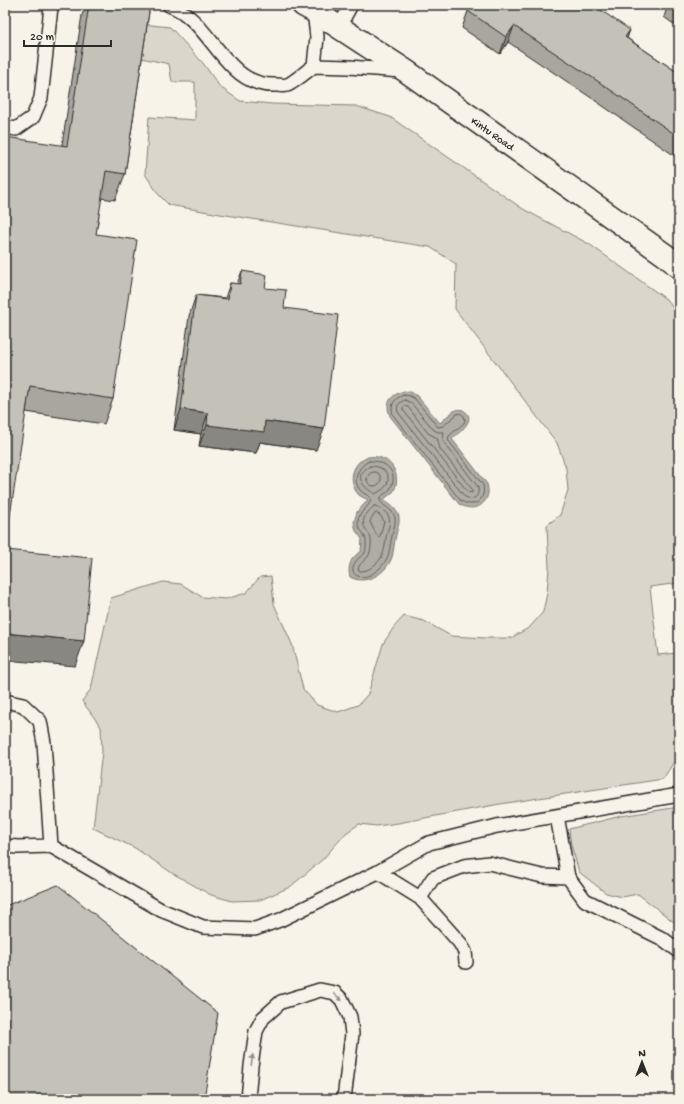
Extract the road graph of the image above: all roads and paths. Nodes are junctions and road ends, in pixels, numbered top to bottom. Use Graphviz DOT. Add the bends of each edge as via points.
graph roads {
  1 [pos="53,5"];
  2 [pos="169,5"];
  3 [pos="351,5"];
  4 [pos="306,7"];
  5 [pos="338,27"];
  6 [pos="314,66"];
  7 [pos="406,71"];
  8 [pos="5,127"];
  9 [pos="679,267"];
  10 [pos="5,701"];
  11 [pos="679,795"];
  12 [pos="558,816"];
  13 [pos="5,846"];
  14 [pos="50,846"];
  15 [pos="378,872"];
  16 [pos="568,877"];
  17 [pos="420,898"];
  18 [pos="679,951"];
  19 [pos="466,962"];
  20 [pos="248,1099"];
  21 [pos="344,1099"];
  1 -- 8 [label="lane" via="41,98 34,117 16,129"];
  2 -- 6 [label="lane" via="178,8 196,24 235,70 251,81 268,86 288,85"];
  3 -- 5 [label="lane"];
  4 -- 5 [label="street, Kintu Road"];
  4 -- 6 [label="lane" via="317,37"];
  5 -- 7 [label="street, Kintu Road"];
  6 -- 7 [label="lane"];
  7 -- 9 [label="street, Kintu Road"];
  10 -- 14 [label="lane" via="23,704 40,721 44,743"];
  11 -- 12 [label="lane"];
  12 -- 15 [label="lane" via="497,826 428,843"];
  12 -- 16 [label="lane"];
  13 -- 14 [label="lane"];
  14 -- 15 [label="lane" via="161,910 203,927 255,929 280,920"];
  15 -- 17 [label="lane"];
  16 -- 17 [label="lane" via="542,876 489,862 464,866 433,878"];
  16 -- 18 [label="lane" via="585,900 663,939"];
  17 -- 19 [label="lane" via="460,943"];
  20 -- 21 [label="lane, one-way" via="256,1031 263,1018 281,1002 320,990 335,993 342,1000 350,1017 352,1034"];
}
